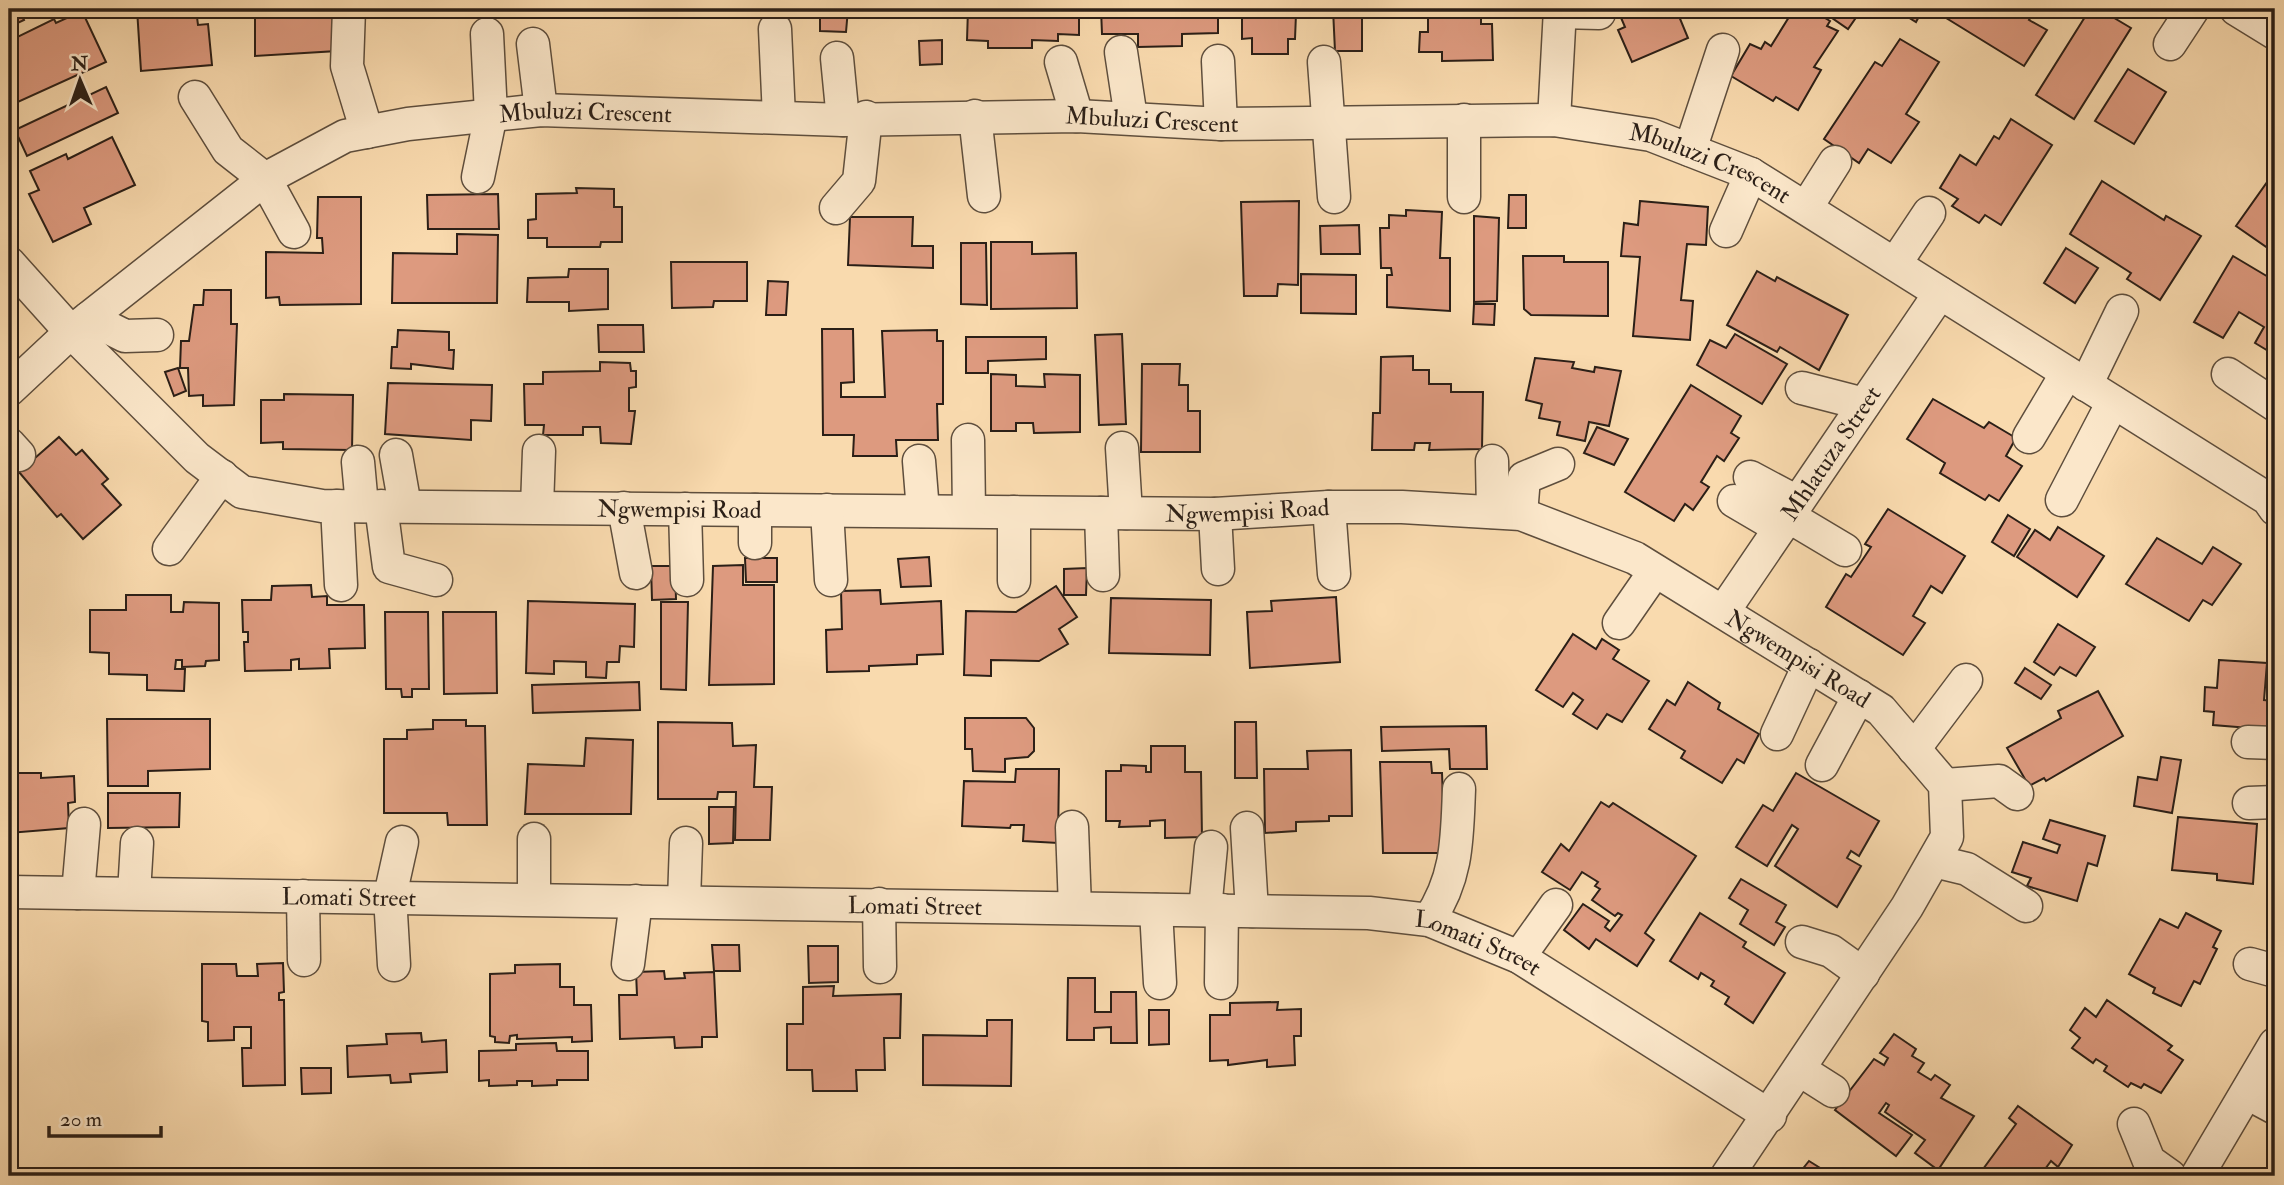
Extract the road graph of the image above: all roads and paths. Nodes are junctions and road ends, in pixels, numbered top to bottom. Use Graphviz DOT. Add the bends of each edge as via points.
graph roads {
  1 [pos="349,9"];
  2 [pos="2193,9"];
  3 [pos="2236,9"];
  4 [pos="1560,10"];
  5 [pos="1600,13"];
  6 [pos="775,29"];
  7 [pos="2275,33"];
  8 [pos="487,34"];
  9 [pos="533,44"];
  10 [pos="2170,44"];
  11 [pos="1723,50"];
  12 [pos="1121,52"];
  13 [pos="837,58"];
  14 [pos="1218,61"];
  15 [pos="1061,62"];
  16 [pos="1324,62"];
  17 [pos="195,97"];
  18 [pos="541,110"];
  19 [pos="491,114"];
  20 [pos="1077,116"];
  21 [pos="779,117"];
  22 [pos="975,117"];
  23 [pos="1131,118"];
  24 [pos="854,119"];
  25 [pos="1330,120"];
  26 [pos="1464,120"];
  27 [pos="1554,120"];
  28 [pos="1221,124"];
  29 [pos="368,132"];
  30 [pos="1690,150"];
  31 [pos="1835,162"];
  32 [pos="1751,174"];
  33 [pos="478,177"];
  34 [pos="265,179"];
  35 [pos="984,196"];
  36 [pos="1334,197"];
  37 [pos="1464,197"];
  38 [pos="836,208"];
  39 [pos="1805,208"];
  40 [pos="1930,213"];
  41 [pos="1726,231"];
  42 [pos="294,232"];
  43 [pos="9,263"];
  44 [pos="1895,264"];
  45 [pos="1940,293"];
  46 [pos="2122,312"];
  47 [pos="80,325"];
  48 [pos="157,335"];
  49 [pos="2228,374"];
  50 [pos="2077,379"];
  51 [pos="1802,388"];
  52 [pos="9,390"];
  53 [pos="2113,402"];
  54 [pos="1864,404"];
  55 [pos="2275,405"];
  56 [pos="2029,437"];
  57 [pos="968,440"];
  58 [pos="1122,448"];
  59 [pos="539,451"];
  60 [pos="396,455"];
  61 [pos="919,461"];
  62 [pos="1492,461"];
  63 [pos="358,462"];
  64 [pos="1558,464"];
  65 [pos="222,477"];
  66 [pos="1742,489"];
  67 [pos="2273,498"];
  68 [pos="2062,500"];
  69 [pos="371,506"];
  70 [pos="537,507"];
  71 [pos="1329,507"];
  72 [pos="624,508"];
  73 [pos="685,509"];
  74 [pos="755,510"];
  75 [pos="827,510"];
  76 [pos="923,511"];
  77 [pos="969,512"];
  78 [pos="1014,512"];
  79 [pos="1113,513"];
  80 [pos="1507,513"];
  81 [pos="1215,514"];
  82 [pos="1788,515"];
  83 [pos="755,543"];
  84 [pos="169,549"];
  85 [pos="1845,550"];
  86 [pos="1218,569"];
  87 [pos="1655,571"];
  88 [pos="636,573"];
  89 [pos="1334,574"];
  90 [pos="1103,575"];
  91 [pos="436,580"];
  92 [pos="687,580"];
  93 [pos="831,580"];
  94 [pos="1014,581"];
  95 [pos="341,584"];
  96 [pos="1723,612"];
  97 [pos="1619,623"];
  98 [pos="1809,665"];
  99 [pos="1966,680"];
  100 [pos="1859,696"];
  101 [pos="1777,734"];
  102 [pos="1914,749"];
  103 [pos="1822,765"];
  104 [pos="1945,785"];
  105 [pos="1460,789"];
  106 [pos="2017,794"];
  107 [pos="84,824"];
  108 [pos="1072,827"];
  109 [pos="1247,828"];
  110 [pos="534,839"];
  111 [pos="402,842"];
  112 [pos="137,843"];
  113 [pos="686,843"];
  114 [pos="1211,847"];
  115 [pos="1934,861"];
  116 [pos="9,892"];
  117 [pos="78,893"];
  118 [pos="134,893"];
  119 [pos="303,895"];
  120 [pos="390,896"];
  121 [pos="534,899"];
  122 [pos="636,901"];
  123 [pos="684,901"];
  124 [pos="879,904"];
  125 [pos="1556,905"];
  126 [pos="2026,906"];
  127 [pos="1075,908"];
  128 [pos="1156,909"];
  129 [pos="1226,911"];
  130 [pos="1429,920"];
  131 [pos="1802,943"];
  132 [pos="1519,957"];
  133 [pos="304,960"];
  134 [pos="628,964"];
  135 [pos="394,965"];
  136 [pos="880,967"];
  137 [pos="1863,974"];
  138 [pos="1160,983"];
  139 [pos="1221,983"];
  140 [pos="2274,1048"];
  141 [pos="1800,1070"];
  142 [pos="1833,1091"];
  143 [pos="2247,1093"];
  144 [pos="2275,1108"];
  145 [pos="1770,1116"];
  146 [pos="2134,1124"];
  147 [pos="1727,1176"];
  148 [pos="2170,1176"];
  149 [pos="2197,1176"];
  1 -- 29 [label="street" via="347,66"];
  2 -- 10 [label="street"];
  3 -- 7 [label="street"];
  4 -- 5 [label="street"];
  4 -- 27 [label="street"];
  6 -- 21 [label="street"];
  8 -- 19 [label="street"];
  9 -- 18 [label="street"];
  11 -- 30 [label="street"];
  12 -- 23 [label="street"];
  13 -- 24 [label="street"];
  14 -- 28 [label="street"];
  15 -- 20 [label="street"];
  16 -- 25 [label="street"];
  17 -- 34 [label="street" via="228,150"];
  18 -- 19 [label="street, Mbuluzi Crescent"];
  18 -- 21 [label="street, Mbuluzi Crescent"];
  19 -- 29 [label="street, Mbuluzi Crescent"];
  19 -- 33 [label="street"];
  20 -- 22 [label="street, Mbuluzi Crescent"];
  20 -- 23 [label="street, Mbuluzi Crescent"];
  21 -- 24 [label="street, Mbuluzi Crescent"];
  22 -- 24 [label="street, Mbuluzi Crescent"];
  22 -- 35 [label="street"];
  23 -- 28 [label="street, Mbuluzi Crescent"];
  24 -- 38 [label="street" via="859,181"];
  25 -- 26 [label="street, Mbuluzi Crescent"];
  25 -- 28 [label="street, Mbuluzi Crescent"];
  25 -- 36 [label="street"];
  26 -- 27 [label="street, Mbuluzi Crescent"];
  26 -- 37 [label="street"];
  27 -- 30 [label="street, Mbuluzi Crescent" via="1651,135"];
  29 -- 34 [label="street, Mbuluzi Crescent" via="345,136"];
  30 -- 32 [label="street, Mbuluzi Crescent"];
  31 -- 39 [label="street"];
  32 -- 39 [label="street, Mbuluzi Crescent"];
  32 -- 41 [label="street"];
  34 -- 42 [label="street"];
  34 -- 47 [label="street, Mbuluzi Crescent"];
  39 -- 44 [label="street, Mbuluzi Crescent"];
  40 -- 44 [label="street"];
  43 -- 47 [label="street, Ngwempisi Road"];
  44 -- 45 [label="street, Mbuluzi Crescent"];
  45 -- 50 [label="street, Mbuluzi Crescent"];
  45 -- 54 [label="street, Mhlatuza Street"];
  46 -- 50 [label="street"];
  47 -- 48 [label="street" via="125,336"];
  47 -- 52 [label="street, Mbuluzi Crescent"];
  47 -- 65 [label="street, Ngwempisi Road" via="197,458"];
  49 -- 55 [label="street"];
  50 -- 53 [label="street, Mbuluzi Crescent"];
  50 -- 56 [label="street"];
  51 -- 54 [label="street"];
  53 -- 67 [label="street, Mbuluzi Crescent"];
  53 -- 68 [label="street"];
  54 -- 82 [label="street, Mhlatuza Street"];
  57 -- 77 [label="street"];
  58 -- 79 [label="street"];
  59 -- 70 [label="street"];
  60 -- 69 [label="street"];
  61 -- 76 [label="street"];
  62 -- 80 [label="street"];
  63 -- 69 [label="street"];
  64 -- 80 [label="street" via="1524,478"];
  65 -- 69 [label="street, Ngwempisi Road" via="242,492"];
  65 -- 84 [label="street"];
  66 -- 82 [label="street"];
  69 -- 70 [label="street, Ngwempisi Road"];
  69 -- 91 [label="street" via="389,568"];
  69 -- 95 [label="street"];
  70 -- 72 [label="street, Ngwempisi Road"];
  71 -- 80 [label="street, Ngwempisi Road"];
  71 -- 81 [label="street, Ngwempisi Road"];
  71 -- 89 [label="street"];
  72 -- 73 [label="street, Ngwempisi Road"];
  72 -- 88 [label="street"];
  73 -- 74 [label="street, Ngwempisi Road"];
  73 -- 92 [label="street"];
  74 -- 75 [label="street, Ngwempisi Road"];
  74 -- 83 [label="street"];
  75 -- 76 [label="street, Ngwempisi Road"];
  75 -- 93 [label="street"];
  76 -- 77 [label="street, Ngwempisi Road"];
  77 -- 78 [label="street, Ngwempisi Road"];
  78 -- 79 [label="street, Ngwempisi Road"];
  78 -- 94 [label="street"];
  79 -- 81 [label="street, Ngwempisi Road"];
  79 -- 90 [label="street"];
  80 -- 87 [label="street, Ngwempisi Road" via="1634,558"];
  81 -- 86 [label="street"];
  82 -- 85 [label="street"];
  82 -- 96 [label="street, Mhlatuza Street"];
  87 -- 96 [label="street, Ngwempisi Road"];
  87 -- 97 [label="street"];
  96 -- 98 [label="street, Ngwempisi Road"];
  98 -- 100 [label="street, Ngwempisi Road"];
  98 -- 101 [label="street"];
  99 -- 102 [label="street"];
  100 -- 102 [label="street, Ngwempisi Road" via="1881,710"];
  100 -- 103 [label="street"];
  102 -- 104 [label="street, Ngwempisi Road"];
  104 -- 106 [label="street" via="1999,781"];
  104 -- 115 [label="street" via="1947,837"];
  105 -- 130 [label="street" via="1459,842 1446,896"];
  107 -- 117 [label="street"];
  108 -- 127 [label="street"];
  109 -- 129 [label="street"];
  110 -- 121 [label="street"];
  111 -- 120 [label="street"];
  112 -- 118 [label="street"];
  113 -- 123 [label="street"];
  114 -- 129 [label="street"];
  115 -- 126 [label="street" via="1967,869"];
  115 -- 137 [label="street"];
  116 -- 117 [label="street, Lomati Street"];
  117 -- 118 [label="street, Lomati Street"];
  118 -- 119 [label="street, Lomati Street"];
  119 -- 120 [label="street, Lomati Street"];
  119 -- 133 [label="street"];
  120 -- 121 [label="street, Lomati Street"];
  120 -- 135 [label="street"];
  121 -- 122 [label="street, Lomati Street"];
  122 -- 123 [label="street, Lomati Street"];
  122 -- 134 [label="street"];
  123 -- 124 [label="street, Lomati Street"];
  124 -- 127 [label="street, Lomati Street"];
  124 -- 136 [label="street"];
  125 -- 132 [label="street"];
  127 -- 128 [label="street, Lomati Street"];
  128 -- 129 [label="street, Lomati Street"];
  128 -- 138 [label="street"];
  129 -- 130 [label="street, Lomati Street" via="1369,913"];
  129 -- 139 [label="street"];
  130 -- 132 [label="street, Lomati Street"];
  131 -- 137 [label="street" via="1831,951"];
  132 -- 145 [label="street, Lomati Street"];
  137 -- 141 [label="street"];
  140 -- 143 [label="street"];
  141 -- 142 [label="street"];
  141 -- 145 [label="street"];
  143 -- 144 [label="street"];
  143 -- 149 [label="street"];
  145 -- 147 [label="street"];
  146 -- 148 [label="street" via="2149,1161"];
}
